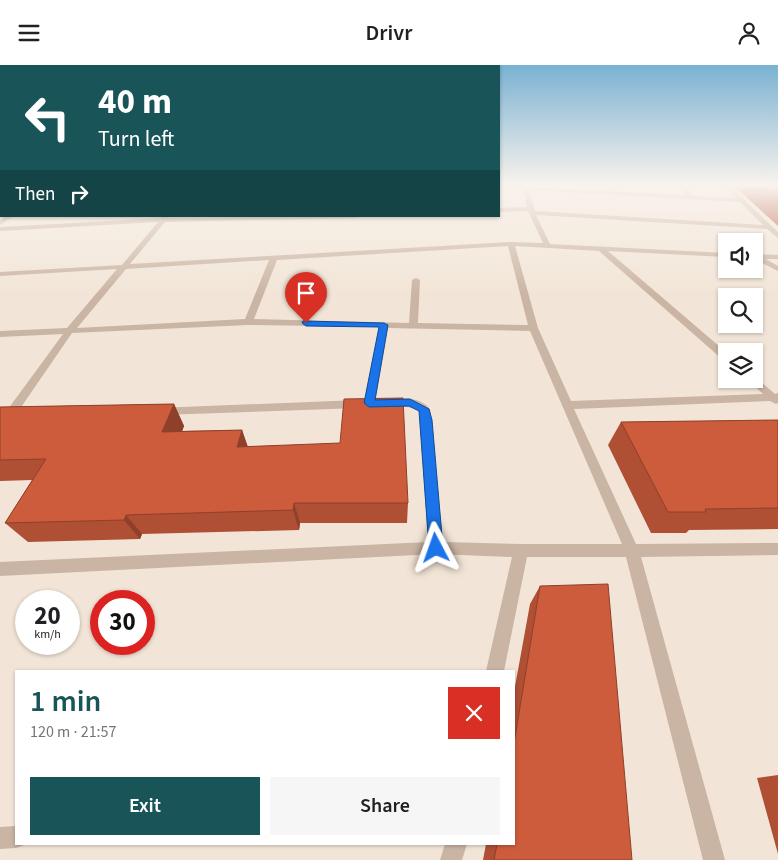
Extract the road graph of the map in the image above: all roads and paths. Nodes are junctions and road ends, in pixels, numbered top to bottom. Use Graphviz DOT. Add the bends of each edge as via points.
graph roads {
  1 [pos="104,222"];
  2 [pos="161,222"];
  3 [pos="536,222"];
  4 [pos="696,222"];
  5 [pos="764,222"];
  6 [pos="769,227"];
  7 [pos="0,229"];
  8 [pos="778,236"];
  9 [pos="511,245"];
  10 [pos="548,247"];
  11 [pos="602,249"];
  12 [pos="718,255"];
  13 [pos="763,256"];
  14 [pos="274,257"];
  15 [pos="778,257"];
  16 [pos="763,261"];
  17 [pos="123,267"];
  18 [pos="778,269"];
  19 [pos="0,274"];
  20 [pos="416,280"];
  21 [pos="248,322"];
  22 [pos="384,325"];
  23 [pos="413,326"];
  24 [pos="533,328"];
  25 [pos="70,330"];
  26 [pos="0,334"];
  27 [pos="718,350"];
  28 [pos="763,388"];
  29 [pos="777,399"];
  30 [pos="369,403"];
  31 [pos="569,405"];
  32 [pos="145,412"];
  33 [pos="9,417"];
  34 [pos="0,429"];
  35 [pos="436,548"];
  36 [pos="778,549"];
  37 [pos="521,551"];
  38 [pos="632,551"];
  39 [pos="0,569"];
  40 [pos="495,670"];
  41 [pos="15,837"];
  42 [pos="0,838"];
  43 [pos="456,845"];
  44 [pos="451,860"];
  45 [pos="714,860"];
  1 -- 7 [label="street"];
  2 -- 17 [label="street"];
  3 -- 10 [label="street"];
  4 -- 6 [label="street"];
  5 -- 6 [label="street"];
  6 -- 8 [label="street"];
  9 -- 10 [label="street"];
  9 -- 14 [label="street"];
  9 -- 24 [label="street"];
  10 -- 11 [label="street"];
  11 -- 12 [label="street"];
  11 -- 27 [label="street"];
  13 -- 15 [label="street"];
  14 -- 17 [label="street"];
  14 -- 21 [label="street"];
  16 -- 18 [label="street"];
  17 -- 19 [label="street"];
  17 -- 25 [label="street"];
  20 -- 23 [label="street"];
  21 -- 22 [label="street"];
  21 -- 25 [label="street"];
  22 -- 23 [label="street"];
  22 -- 30 [label="street"];
  23 -- 24 [label="street"];
  24 -- 31 [label="street"];
  25 -- 26 [label="street"];
  25 -- 33 [label="street"];
  28 -- 29 [label="street"];
  29 -- 31 [label="street"];
  30 -- 32 [label="street"];
  30 -- 35 [label="street" via="410,402 424,409"];
  31 -- 38 [label="street"];
  33 -- 34 [label="street"];
  35 -- 37 [label="street"];
  35 -- 39 [label="street"];
  36 -- 38 [label="street"];
  37 -- 38 [label="street"];
  37 -- 40 [label="street"];
  38 -- 45 [label="street"];
  41 -- 42 [label="street"];
  43 -- 44 [label="street"];
}
